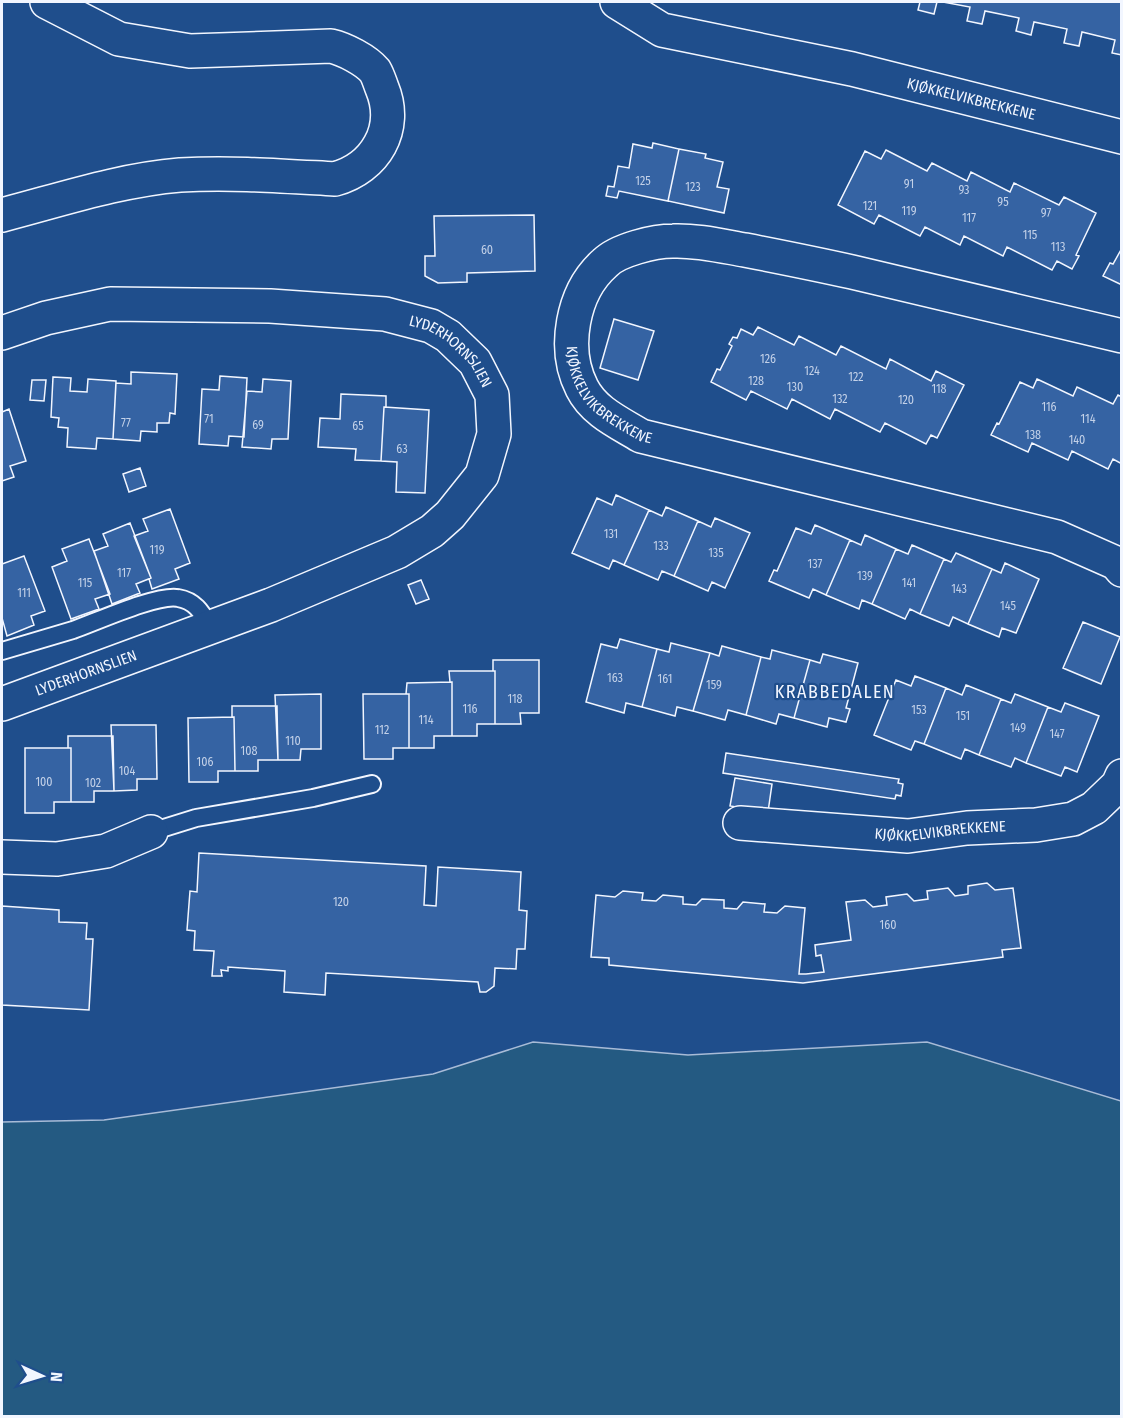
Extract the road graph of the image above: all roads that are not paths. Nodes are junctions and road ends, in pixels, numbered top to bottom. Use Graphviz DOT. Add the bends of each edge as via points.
graph roads {
  1 [pos="47,2"];
  2 [pos="617,2"];
  3 [pos="1122,137"];
  4 [pos="2,215"];
  5 [pos="2,333"];
  6 [pos="1122,336"];
  7 [pos="1120,566"];
  8 [pos="211,628"];
  9 [pos="2,651"];
  10 [pos="2,704"];
  11 [pos="1122,776"];
  12 [pos="372,784"];
  13 [pos="740,823"];
  14 [pos="152,832"];
  15 [pos="2,857"];
  1 -- 4 [label="street" via="118,39 190,51 331,46 346,50 375,71 386,98 386,132 370,160 349,175 335,179 225,173 178,176 120,184"];
  2 -- 3 [label="street, KJØKKELVIKBREKKENE" via="662,30 852,69"];
  5 -- 8 [label="street, LYDERHORNSLIEN" via="46,318 110,304 270,306 385,314 431,326 448,336 475,362 492,395 494,434 482,475 450,515 397,552"];
  6 -- 7 [label="street, KJØKKELVIKBREKKENE" via="810,263 672,240 625,250 606,261 591,278 572,320 571,344 582,389 598,409 641,436 1057,537"];
  8 -- 9 [label="lane" via="191,601 160,598"];
  8 -- 10 [label="street, LYDERHORNSLIEN"];
  11 -- 13 [label="street, KJØKKELVIKBREKKENE" via="1094,808 1072,819 1036,825 908,836"];
  12 -- 14 [label="lane" via="196,818"];
  14 -- 15 [label="street" via="106,851 57,859"];
}
